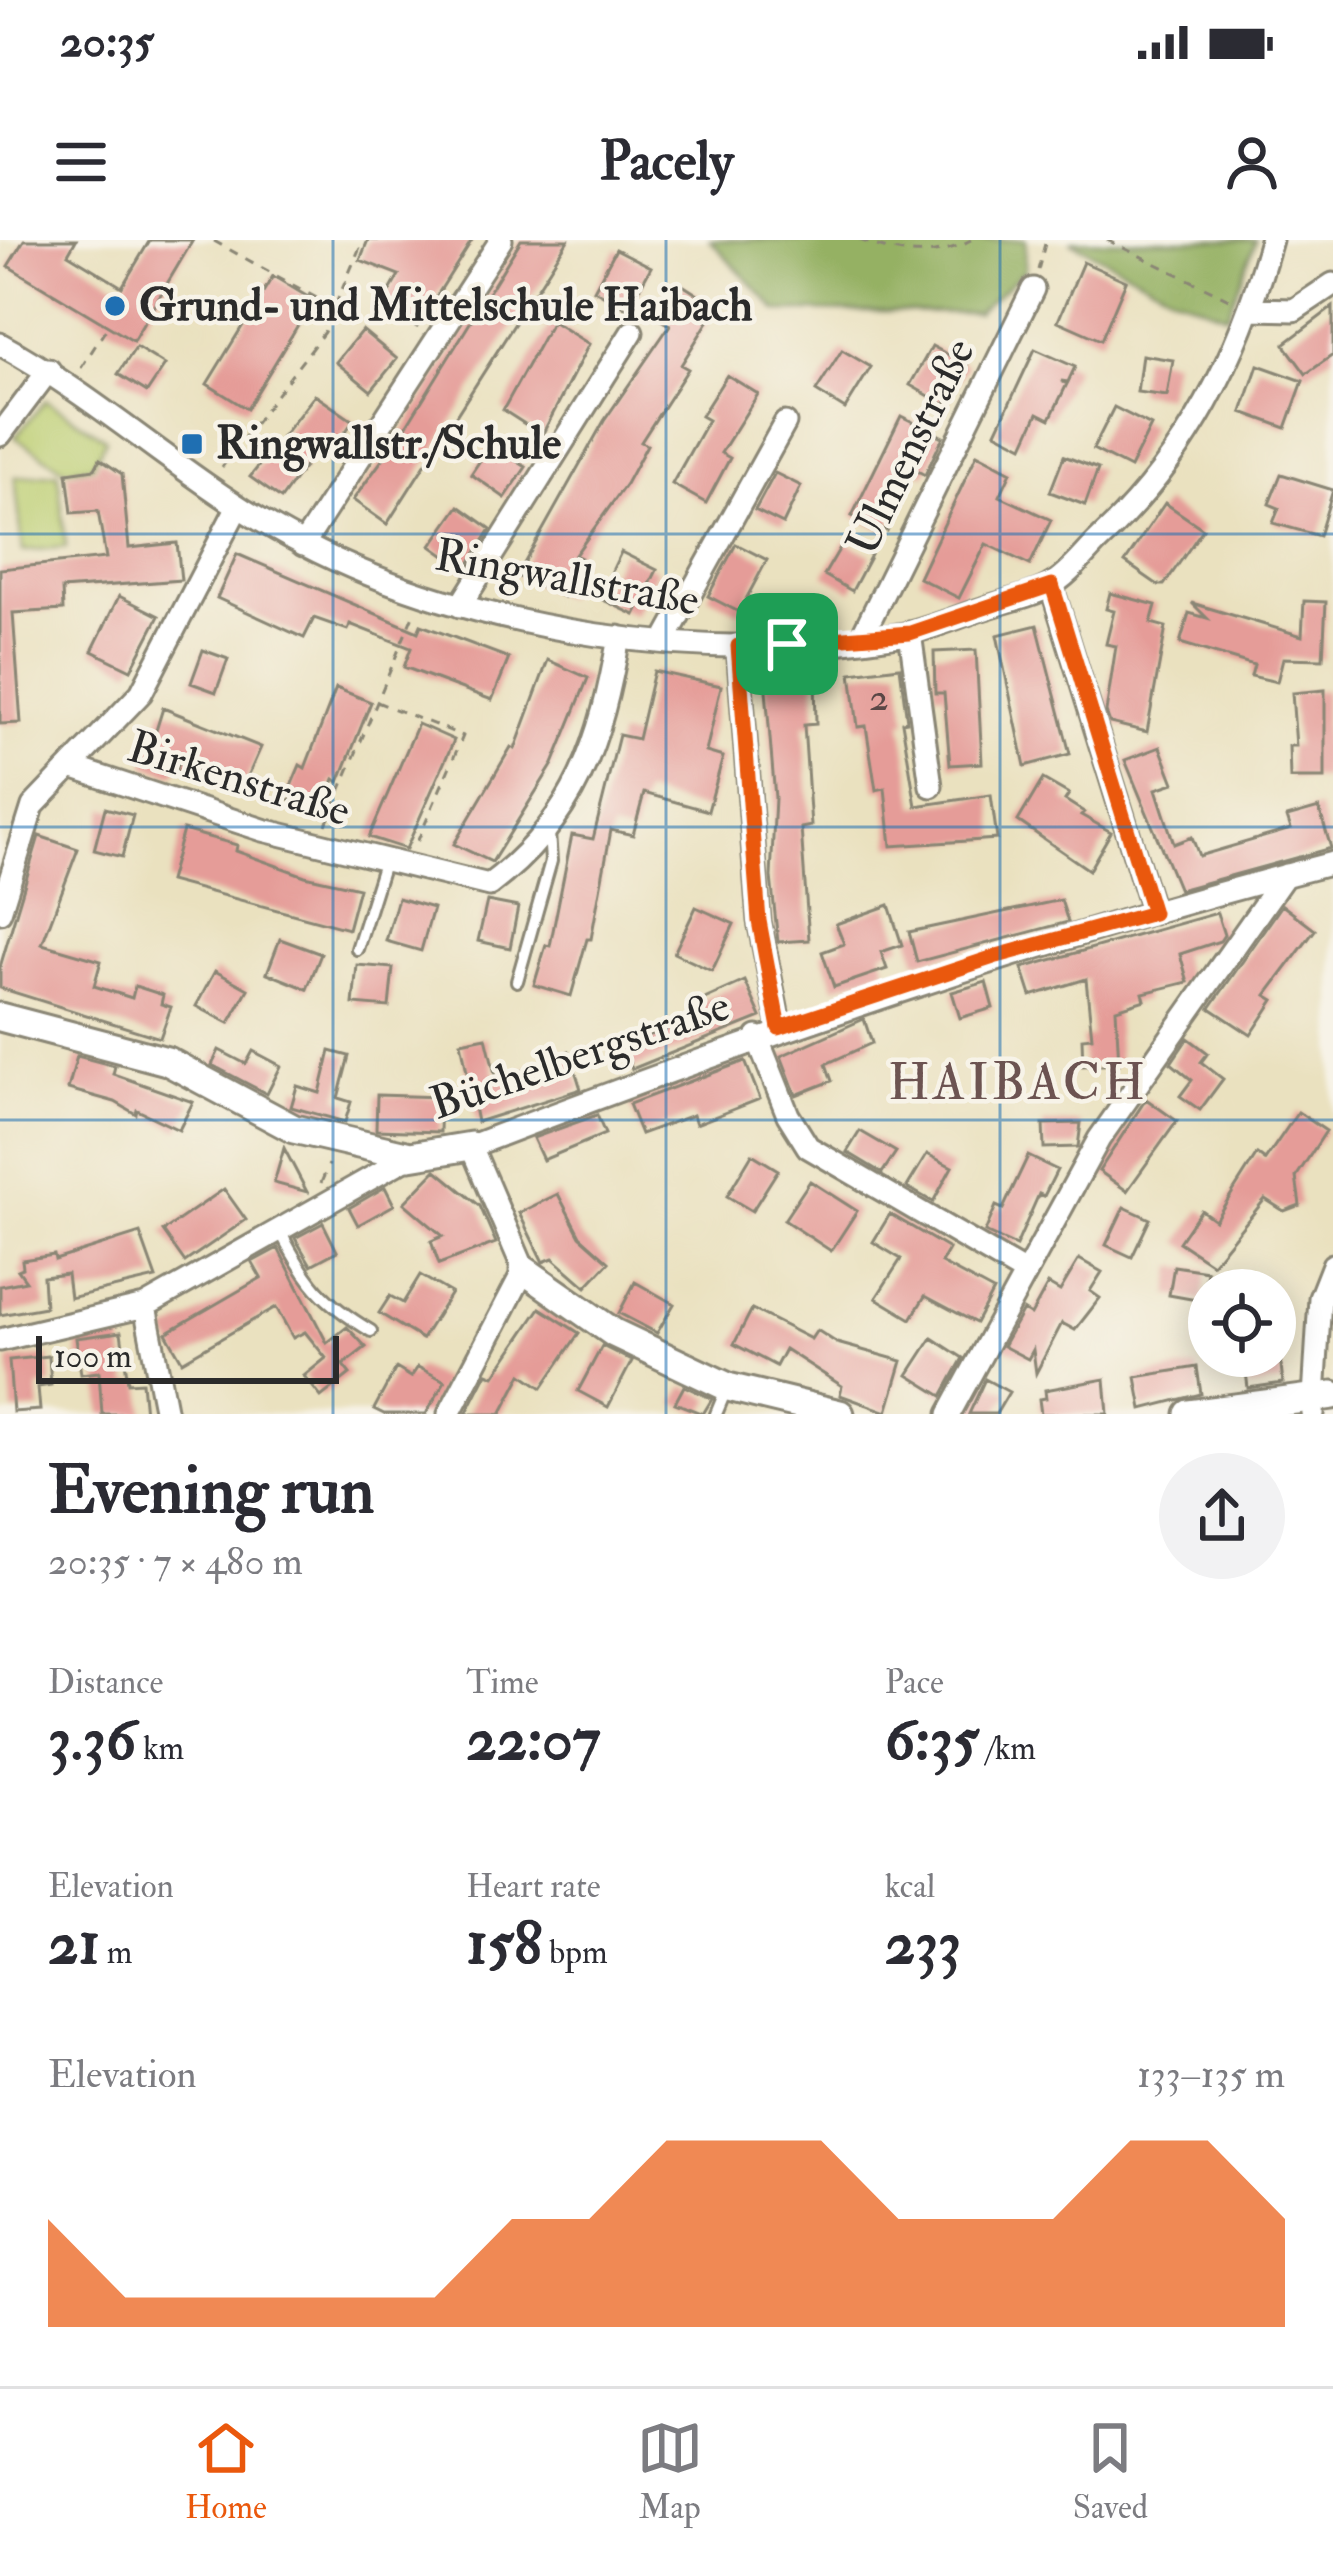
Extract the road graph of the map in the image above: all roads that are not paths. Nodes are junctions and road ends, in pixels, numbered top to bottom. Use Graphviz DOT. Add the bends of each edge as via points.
graph roads {
  1 [pos="501,240"];
  2 [pos="1271,240"];
  3 [pos="1333,284"];
  4 [pos="1033,290"];
  5 [pos="1252,309"];
  6 [pos="632,332"];
  7 [pos="0,344"];
  8 [pos="49,370"];
  9 [pos="785,423"];
  10 [pos="0,435"];
  11 [pos="238,506"];
  12 [pos="303,545"];
  13 [pos="1052,585"];
  14 [pos="460,606"];
  15 [pos="910,633"];
  16 [pos="619,637"];
  17 [pos="664,640"];
  18 [pos="860,640"];
  19 [pos="738,646"];
  20 [pos="71,766"];
  21 [pos="932,786"];
  22 [pos="548,830"];
  23 [pos="1333,863"];
  24 [pos="395,866"];
  25 [pos="1286,875"];
  26 [pos="0,912"];
  27 [pos="1153,913"];
  28 [pos="357,949"];
  29 [pos="518,981"];
  30 [pos="0,1017"];
  31 [pos="779,1028"];
  32 [pos="757,1037"];
  33 [pos="471,1146"];
  34 [pos="410,1156"];
  35 [pos="279,1228"];
  36 [pos="1333,1264"];
  37 [pos="524,1270"];
  38 [pos="1025,1273"];
  39 [pos="145,1306"];
  40 [pos="371,1330"];
  41 [pos="0,1340"];
  42 [pos="728,1387"];
  43 [pos="1320,1402"];
  44 [pos="166,1414"];
  45 [pos="449,1414"];
  46 [pos="716,1414"];
  47 [pos="840,1414"];
  48 [pos="949,1414"];
  49 [pos="1189,1414"];
  1 -- 12 [label="street"];
  2 -- 5 [label="street, Ringwallstraße"];
  3 -- 5 [label="street" via="1294,310"];
  4 -- 18 [label="street, Ulmenstraße"];
  5 -- 13 [label="street, Ringwallstraße" via="1175,456"];
  6 -- 14 [label="street"];
  7 -- 8 [label="street, Ringwallstraße"];
  8 -- 10 [label="street"];
  8 -- 11 [label="street, Ringwallstraße"];
  9 -- 17 [label="street"];
  11 -- 12 [label="street, Ringwallstraße"];
  11 -- 20 [label="street" via="141,693"];
  12 -- 14 [label="street, Ringwallstraße"];
  13 -- 15 [label="street, Ringwallstraße"];
  13 -- 27 [label="street"];
  14 -- 16 [label="street, Ringwallstraße"];
  15 -- 18 [label="street, Ringwallstraße"];
  15 -- 21 [label="street"];
  16 -- 17 [label="street, Ringwallstraße"];
  16 -- 22 [label="street, Birkenstraße" via="605,715 574,792"];
  17 -- 19 [label="street, Ringwallstraße"];
  18 -- 19 [label="street, Ringwallstraße"];
  19 -- 31 [label="street" via="759,921"];
  20 -- 24 [label="street, Birkenstraße"];
  20 -- 26 [label="street" via="33,806"];
  22 -- 24 [label="street, Birkenstraße" via="532,854 489,885"];
  22 -- 29 [label="lane, Birkenstraße" via="551,861"];
  23 -- 25 [label="street, Büchelbergstraße"];
  24 -- 28 [label="lane, Birkenstraße"];
  25 -- 27 [label="street, Büchelbergstraße"];
  25 -- 38 [label="street" via="1100,1139"];
  27 -- 31 [label="street, Büchelbergstraße"];
  30 -- 34 [label="street, Büchelbergstraße" via="167,1061 294,1129"];
  31 -- 32 [label="street, Büchelbergstraße"];
  32 -- 33 [label="street, Büchelbergstraße"];
  32 -- 38 [label="street" via="808,1147"];
  33 -- 34 [label="street, Büchelbergstraße"];
  33 -- 37 [label="street"];
  34 -- 35 [label="street"];
  35 -- 39 [label="street"];
  35 -- 40 [label="lane" via="328,1305"];
  36 -- 43 [label="street" via="1320,1298"];
  37 -- 42 [label="street" via="614,1333"];
  37 -- 45 [label="street"];
  38 -- 48 [label="street"];
  39 -- 41 [label="street"];
  39 -- 44 [label="street"];
  42 -- 46 [label="lane"];
  42 -- 47 [label="street"];
  43 -- 49 [label="street"];
}
